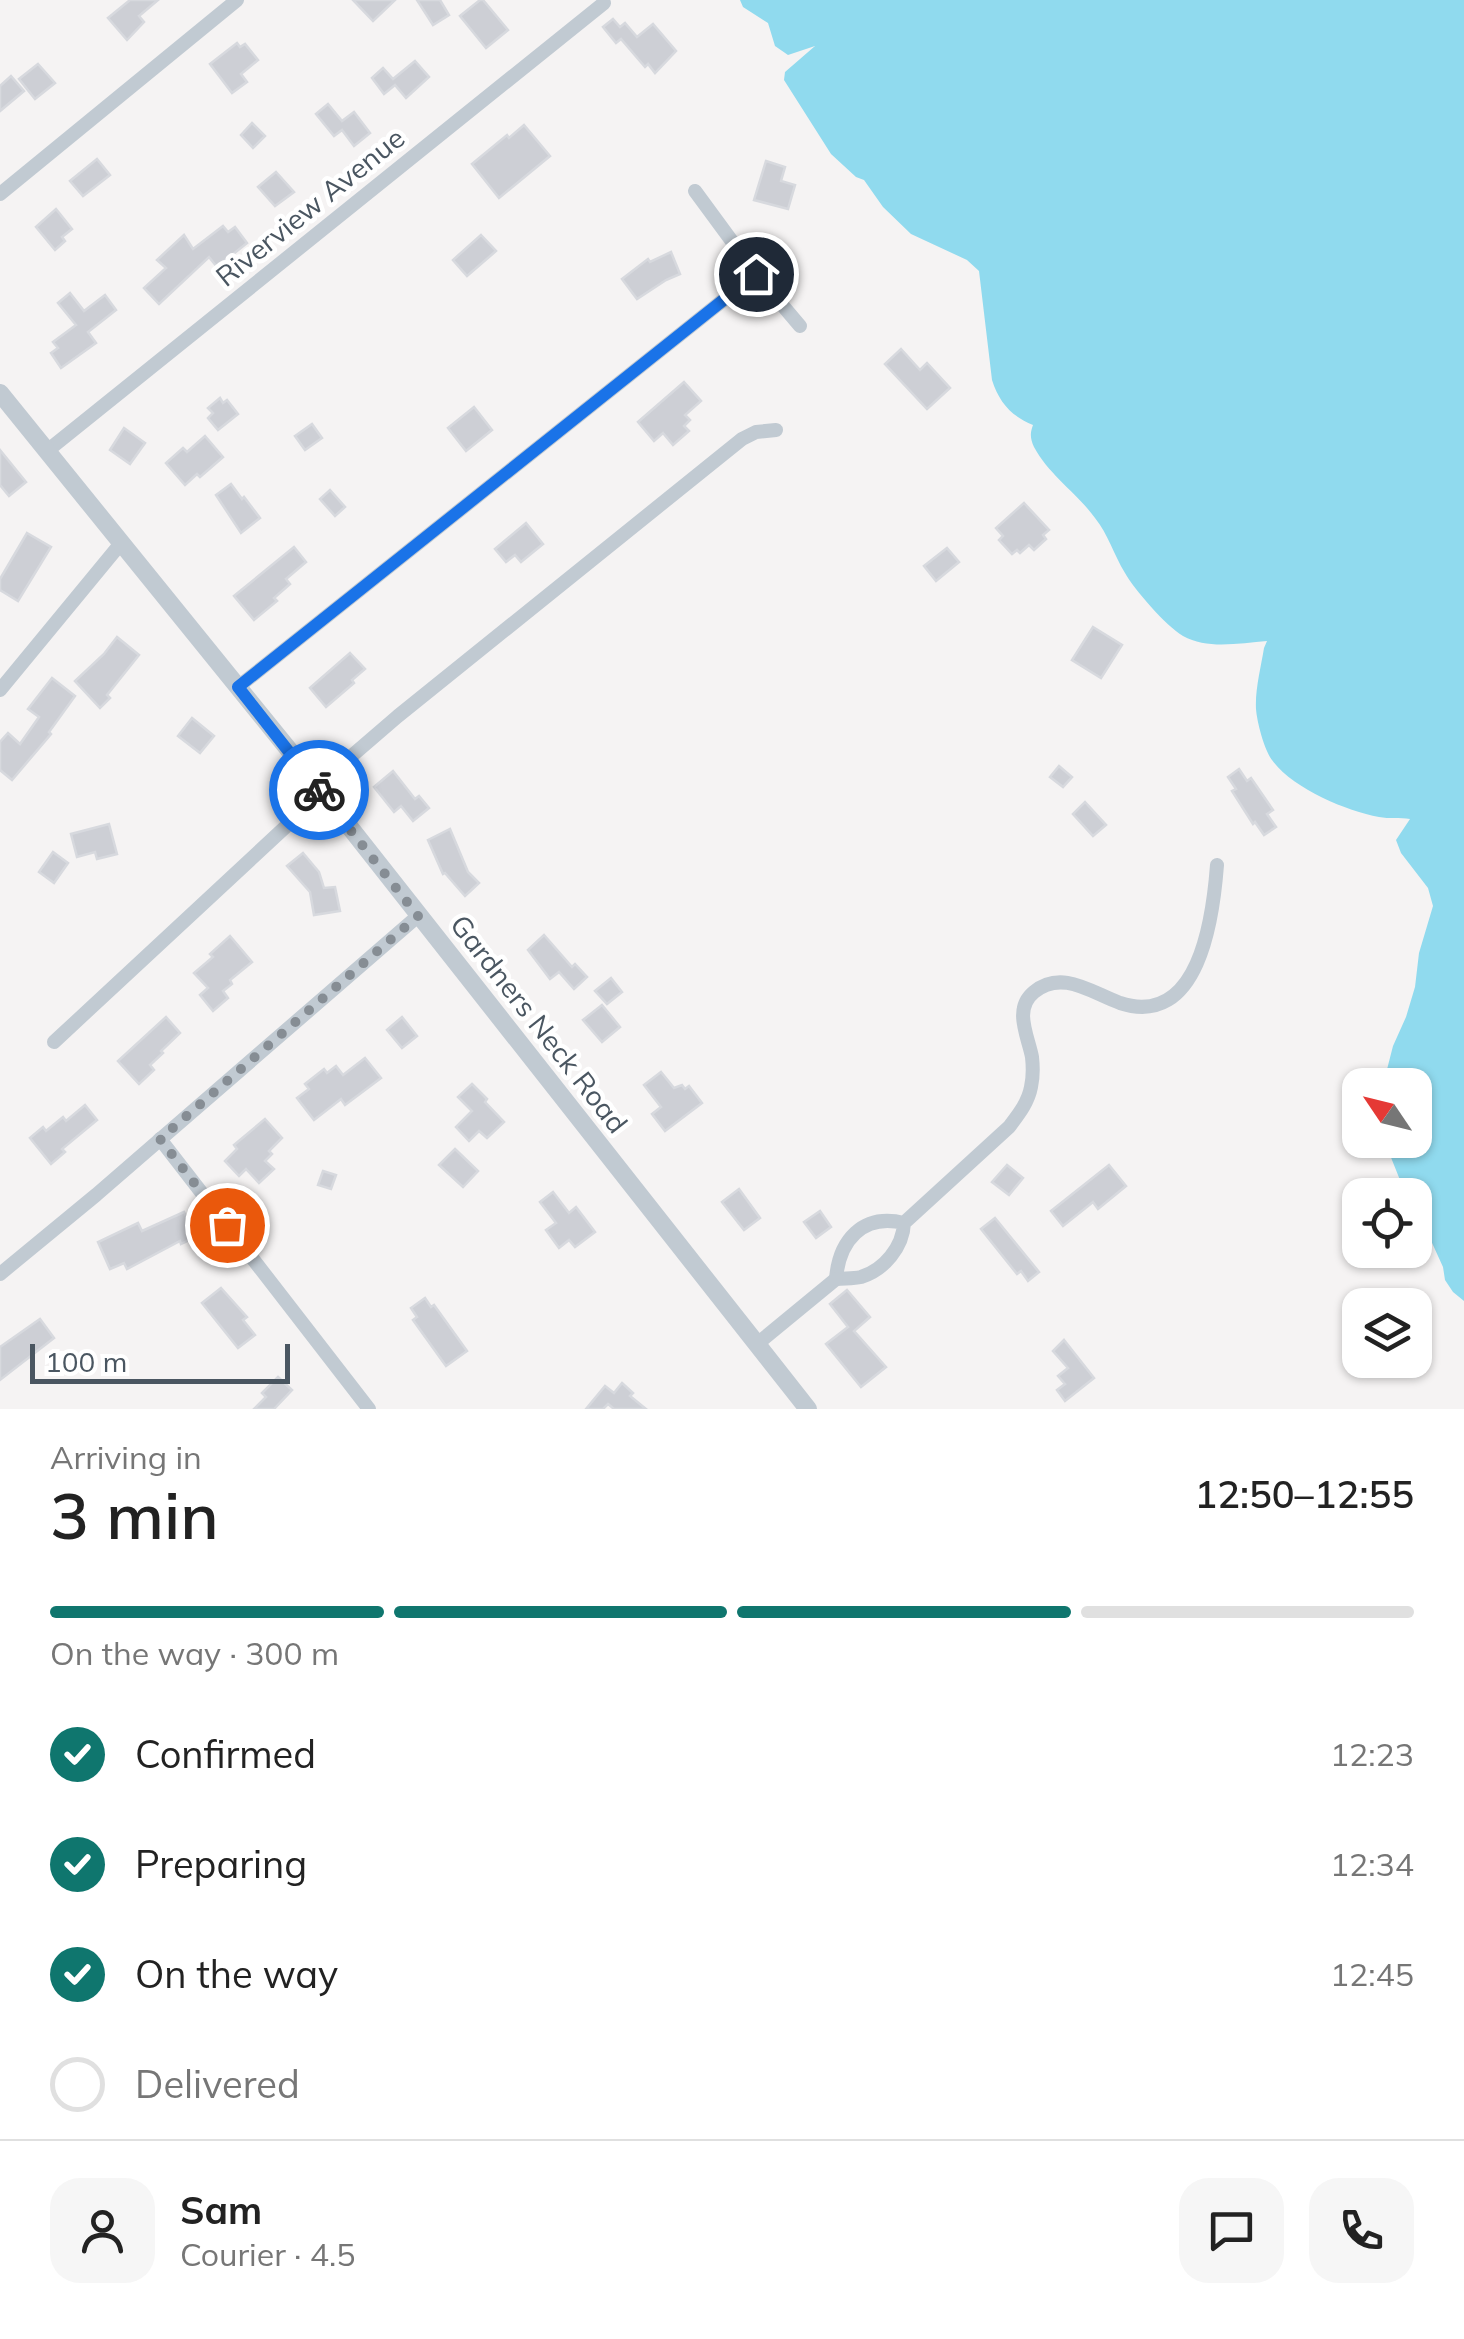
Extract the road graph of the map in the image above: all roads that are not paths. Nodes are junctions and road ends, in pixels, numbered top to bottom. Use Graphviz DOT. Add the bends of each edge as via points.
graph roads {
  1 [pos="236,0"];
  2 [pos="604,3"];
  3 [pos="696,191"];
  4 [pos="0,194"];
  5 [pos="756,274"];
  6 [pos="800,326"];
  7 [pos="0,393"];
  8 [pos="776,430"];
  9 [pos="48,450"];
  10 [pos="122,542"];
  11 [pos="238,687"];
  12 [pos="0,690"];
  13 [pos="322,793"];
  14 [pos="1218,865"];
  15 [pos="418,916"];
  16 [pos="54,1042"];
  17 [pos="160,1139"];
  18 [pos="904,1223"];
  19 [pos="0,1274"];
  20 [pos="836,1279"];
  21 [pos="757,1344"];
  22 [pos="369,1409"];
  23 [pos="808,1409"];
  1 -- 4 [label="street"];
  2 -- 9 [label="street, Riverview Avenue"];
  3 -- 5 [label="street"];
  5 -- 6 [label="street"];
  5 -- 11 [label="street"];
  7 -- 9 [label="street, Gardners Neck Road"];
  8 -- 13 [label="street" via="756,432 727,450 398,716 326,778"];
  9 -- 10 [label="street, Gardners Neck Road"];
  10 -- 11 [label="street, Gardners Neck Road"];
  10 -- 12 [label="street"];
  11 -- 13 [label="street, Gardners Neck Road"];
  13 -- 15 [label="street, Gardners Neck Road"];
  13 -- 16 [label="street"];
  14 -- 18 [label="street" via="1204,942 1176,994 1144,1007 1070,983 1033,993 1023,1017 1032,1084 1022,1110"];
  15 -- 17 [label="street"];
  15 -- 21 [label="street, Gardners Neck Road"];
  17 -- 19 [label="street"];
  17 -- 22 [label="street"];
  18 -- 20 [label="street" via="902,1241 876,1269"];
  18 -- 20 [label="street" via="881,1221 860,1229 838,1258"];
  20 -- 21 [label="street"];
  21 -- 23 [label="street, Gardners Neck Road"];
}
